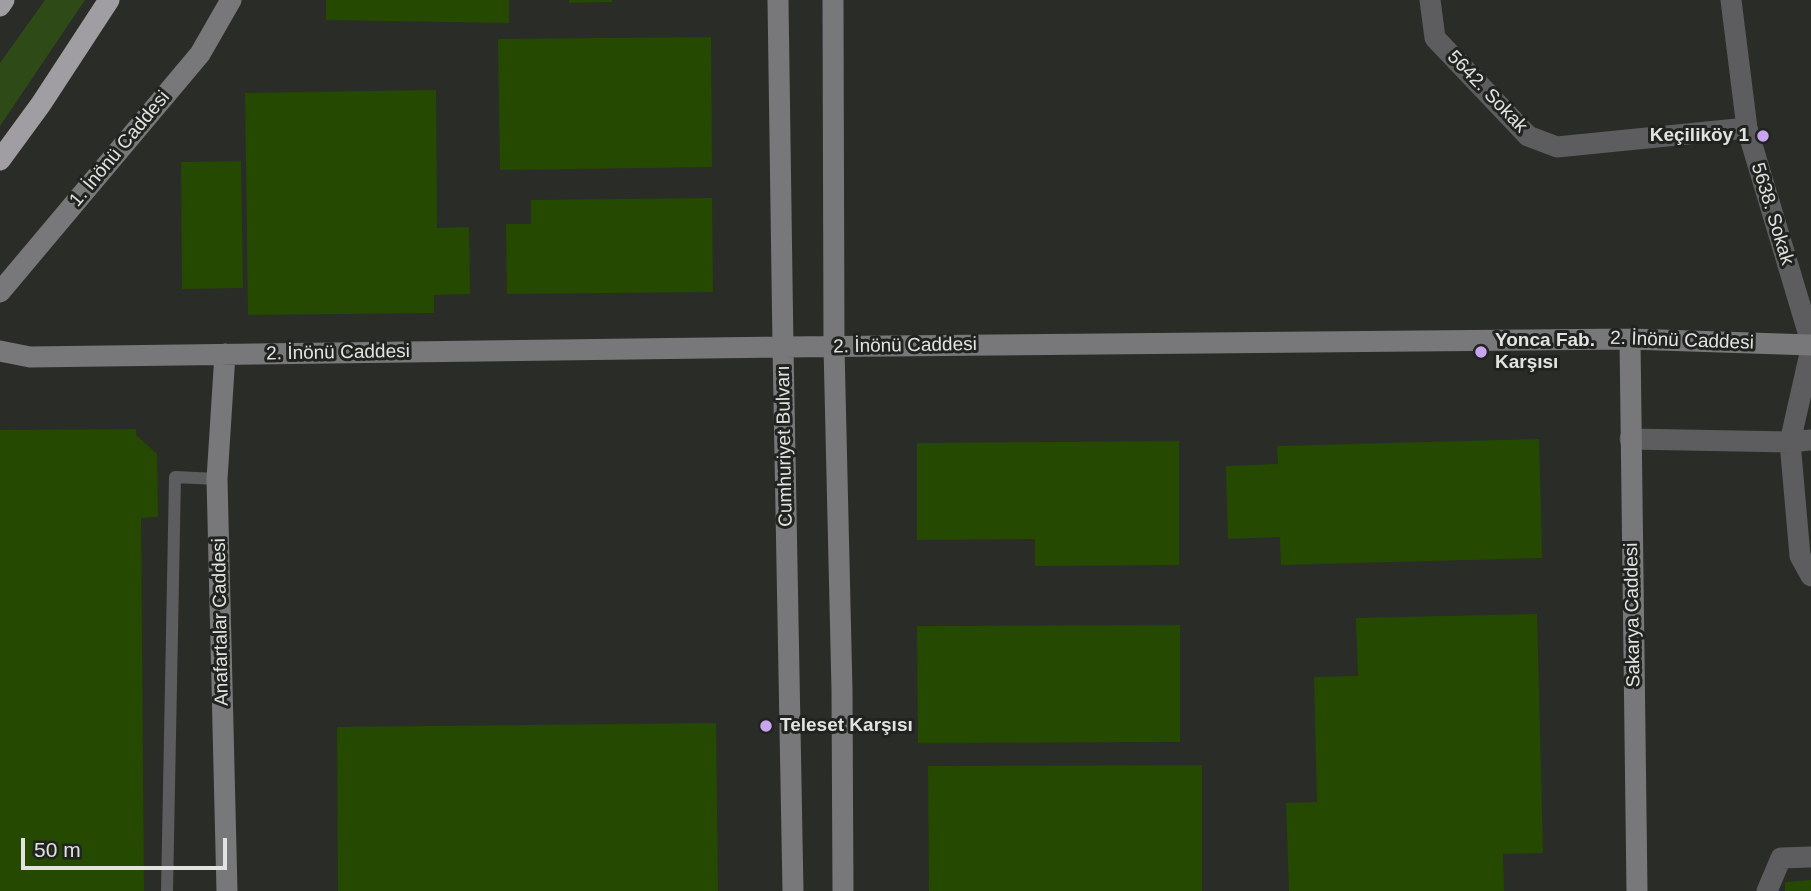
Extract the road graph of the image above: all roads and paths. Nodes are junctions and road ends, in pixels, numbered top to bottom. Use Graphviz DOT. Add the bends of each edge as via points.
graph roads {
  1 [pos="4,0"];
  2 [pos="109,0"];
  3 [pos="230,0"];
  4 [pos="779,0"];
  5 [pos="833,0"];
  6 [pos="1430,0"];
  7 [pos="1731,0"];
  8 [pos="0,6"];
  9 [pos="1747,128"];
  10 [pos="0,160"];
  11 [pos="0,292"];
  12 [pos="1630,339"];
  13 [pos="834,346"];
  14 [pos="1811,346"];
  15 [pos="783,347"];
  16 [pos="0,351"];
  17 [pos="225,354"];
  18 [pos="1630,439"];
  19 [pos="1801,442"];
  20 [pos="217,479"];
  21 [pos="1811,576"];
  22 [pos="1811,857"];
  23 [pos="167,891"];
  24 [pos="227,891"];
  25 [pos="793,891"];
  26 [pos="843,891"];
  27 [pos="1637,891"];
  28 [pos="1767,891"];
  1 -- 8 [label="highway"];
  2 -- 10 [label="highway"];
  3 -- 11 [label="street, 1. İnönü Caddesi" via="200,54"];
  4 -- 15 [label="street, Cumhuriyet Bulvarı"];
  5 -- 13 [label="street"];
  6 -- 9 [label="street, 5642. Sokak" via="1436,38 1528,136 1557,147"];
  7 -- 9 [label="street, 5638. Sokak"];
  9 -- 14 [label="street, 5638. Sokak"];
  12 -- 13 [label="street, 2. İnönü Caddesi"];
  12 -- 14 [label="street, 2. İnönü Caddesi"];
  12 -- 18 [label="street, Sakarya Caddesi"];
  13 -- 15 [label="street, 2. İnönü Caddesi"];
  13 -- 26 [label="street"];
  14 -- 19 [label="street"];
  15 -- 17 [label="street, 2. İnönü Caddesi"];
  15 -- 25 [label="street, Cumhuriyet Bulvarı"];
  16 -- 17 [label="street, 2. İnönü Caddesi" via="30,357"];
  17 -- 20 [label="street, Anafartalar Caddesi"];
  18 -- 19 [label="street"];
  18 -- 27 [label="street, Sakarya Caddesi"];
  19 -- 21 [label="street" via="1800,556"];
  20 -- 23 [label="lane" via="176,477"];
  20 -- 24 [label="street, Anafartalar Caddesi"];
  22 -- 28 [label="street" via="1781,858"];
}
